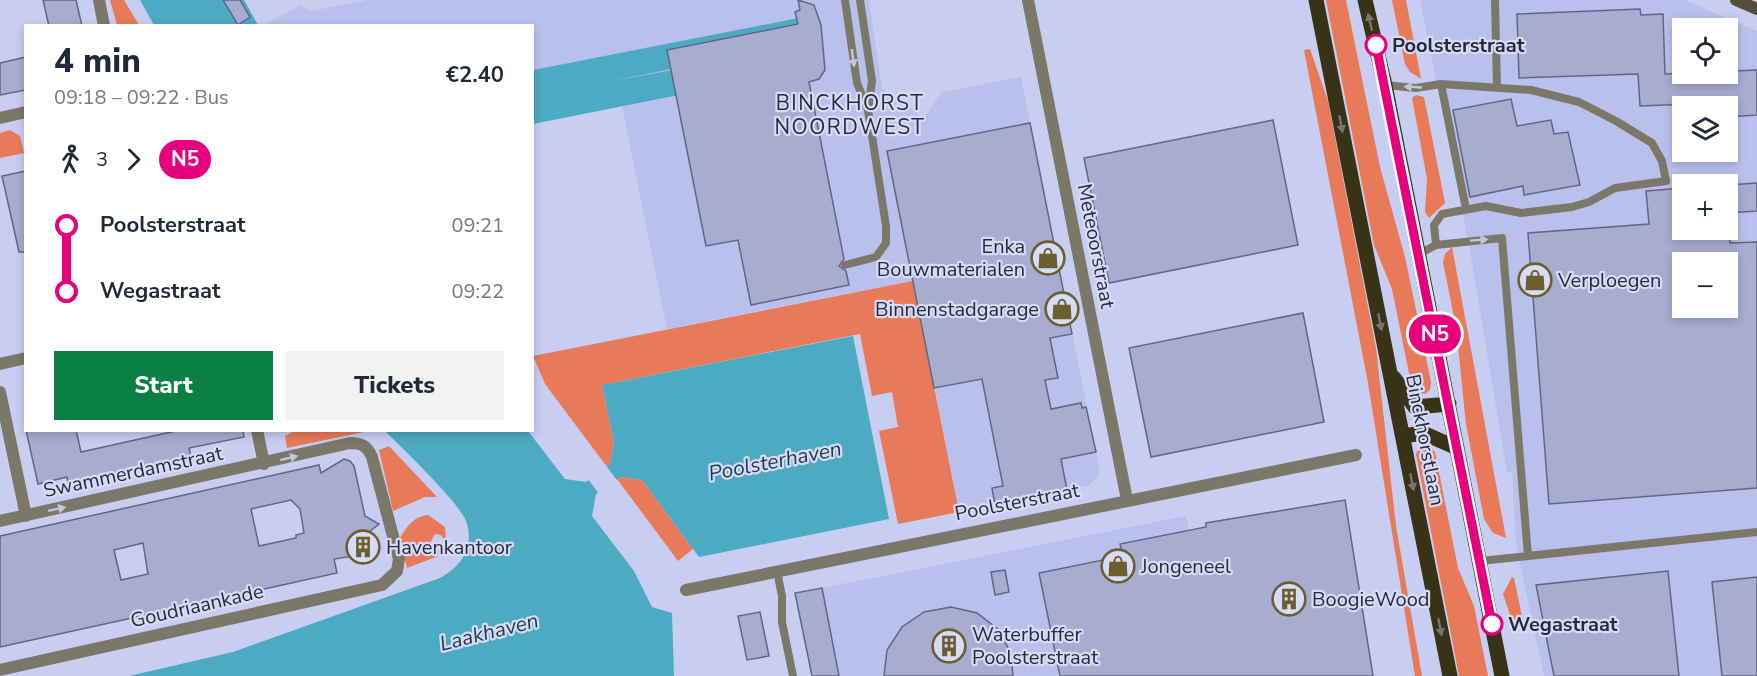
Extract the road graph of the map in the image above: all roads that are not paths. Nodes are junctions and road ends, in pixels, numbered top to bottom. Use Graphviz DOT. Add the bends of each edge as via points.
graph roads {
  1 [pos="99,0"];
  2 [pos="845,0"];
  3 [pos="860,0"];
  4 [pos="1028,0"];
  5 [pos="1316,0"];
  6 [pos="1365,0"];
  7 [pos="1495,0"];
  8 [pos="1736,0"];
  9 [pos="1757,9"];
  10 [pos="104,24"];
  11 [pos="1441,84"];
  12 [pos="1385,85"];
  13 [pos="1497,87"];
  14 [pos="868,110"];
  15 [pos="24,112"];
  16 [pos="0,118"];
  17 [pos="1466,209"];
  18 [pos="1436,245"];
  19 [pos="1419,254"];
  20 [pos="845,265"];
  21 [pos="24,358"];
  22 [pos="0,364"];
  23 [pos="1390,371"];
  24 [pos="0,392"];
  25 [pos="1449,404"];
  26 [pos="258,432"];
  27 [pos="1403,436"];
  28 [pos="1457,448"];
  29 [pos="1356,455"];
  30 [pos="264,464"];
  31 [pos="1127,500"];
  32 [pos="26,516"];
  33 [pos="0,521"];
  34 [pos="1757,532"];
  35 [pos="1528,556"];
  36 [pos="1480,561"];
  37 [pos="397,571"];
  38 [pos="777,571"];
  39 [pos="686,590"];
  40 [pos="0,670"];
  41 [pos="793,676"];
  42 [pos="1450,676"];
  43 [pos="1502,676"];
  1 -- 10 [label="street"];
  2 -- 14 [label="lane, one-way" via="857,83"];
  3 -- 14 [label="lane" via="872,81"];
  4 -- 31 [label="street, Meteoorstraat"];
  5 -- 23 [label="main road, Binckhorstlaan, one-way"];
  12 -- 6 [label="main road, Binckhorstlaan, one-way"];
  7 -- 13 [label="lane"];
  8 -- 9 [label="main road"];
  11 -- 12 [label="lane, one-way" via="1416,88"];
  11 -- 13 [label="lane"];
  11 -- 17 [label="lane"];
  12 -- 19 [label="main road, Binckhorstlaan"];
  13 -- 17 [label="lane" via="1555,94 1601,112 1656,148 1666,181 1615,188 1572,207 1526,213 1490,206"];
  14 -- 20 [label="lane" via="886,243 876,257"];
  15 -- 16 [label="street"];
  17 -- 18 [label="lane" via="1438,216 1434,225"];
  18 -- 19 [label="lane"];
  18 -- 35 [label="lane, one-way" via="1502,238"];
  19 -- 25 [label="main road, Binckhorstlaan"];
  21 -- 22 [label="street"];
  23 -- 25 [label="main road" via="1415,407"];
  23 -- 27 [label="main road, Binckhorstlaan"];
  24 -- 32 [label="street, Swammerdamstraat"];
  25 -- 28 [label="main road, Binckhorstlaan"];
  26 -- 30 [label="street"];
  27 -- 28 [label="main road" via="1423,433"];
  27 -- 42 [label="main road, Binckhorstlaan, one-way"];
  28 -- 36 [label="main road, Binckhorstlaan"];
  29 -- 31 [label="street, Poolsterstraat"];
  32 -- 30 [label="street, Swammerdamstraat, one-way"];
  30 -- 37 [label="street, Swammerdamstraat, one-way" via="350,443 368,448 399,559"];
  31 -- 38 [label="street, Poolsterstraat"];
  32 -- 33 [label="street, Swammerdamstraat"];
  34 -- 35 [label="lane"];
  35 -- 36 [label="lane"];
  36 -- 43 [label="main road, Binckhorstlaan"];
  37 -- 40 [label="street, Goudriaankade" via="381,585"];
  38 -- 39 [label="street, Poolsterstraat"];
  38 -- 41 [label="lane"];
}
